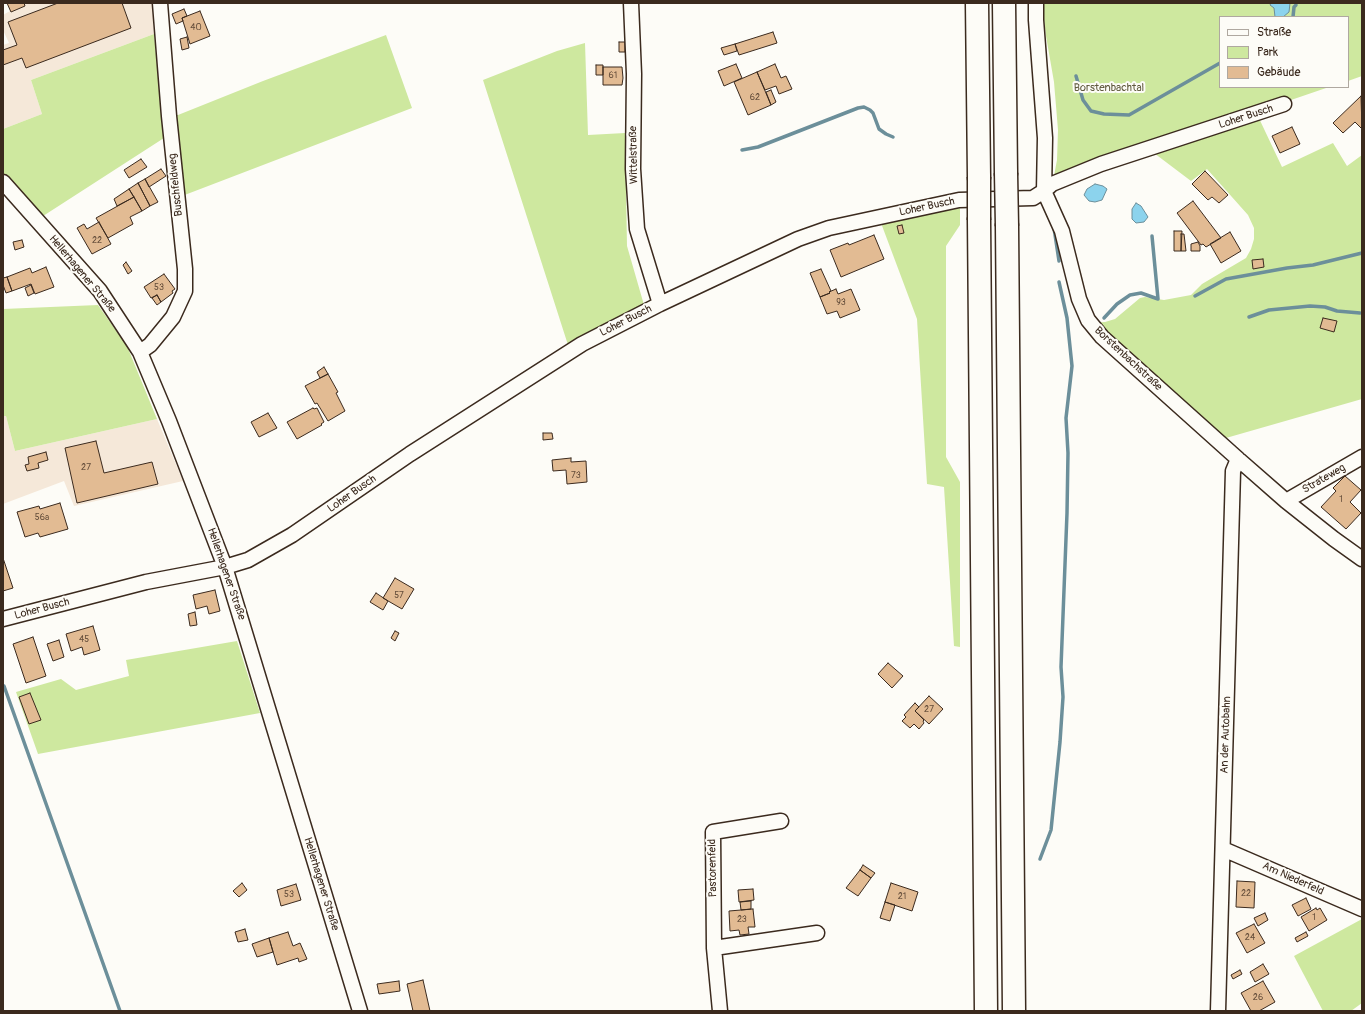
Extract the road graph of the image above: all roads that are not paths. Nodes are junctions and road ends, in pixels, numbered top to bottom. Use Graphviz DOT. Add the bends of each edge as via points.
graph roads {
  1 [pos="160,3"];
  2 [pos="632,3"];
  3 [pos="977,3"];
  4 [pos="1004,3"];
  5 [pos="1036,3"];
  6 [pos="1284,104"];
  7 [pos="3,182"];
  8 [pos="1044,191"];
  9 [pos="660,304"];
  10 [pos="140,352"];
  11 [pos="1362,457"];
  12 [pos="1238,459"];
  13 [pos="1286,501"];
  14 [pos="1362,559"];
  15 [pos="225,567"];
  16 [pos="3,619"];
  17 [pos="781,821"];
  18 [pos="1223,849"];
  19 [pos="1362,910"];
  20 [pos="817,933"];
  21 [pos="714,948"];
  22 [pos="360,1011"];
  23 [pos="720,1011"];
  24 [pos="986,1011"];
  25 [pos="1014,1011"];
  26 [pos="1218,1011"];
  1 -- 10 [label="street, Buschfeldweg" via="185,291 173,317 150,345"];
  2 -- 9 [label="street, Wittelstraße" via="633,169 638,229"];
  3 -- 24 [label="highway, bridge"];
  4 -- 25 [label="highway, bridge"];
  5 -- 8 [label="street, Borstenbachstraße" via="1045,138"];
  6 -- 8 [label="street, Loher Busch" via="1101,164 1052,184"];
  7 -- 10 [label="street, Hellerhagener Straße" via="100,291"];
  8 -- 9 [label="street, Loher Busch" via="1033,198 959,200 830,228 798,238"];
  8 -- 12 [label="street, Borstenbachstraße" via="1062,231 1079,299 1088,320 1102,337"];
  9 -- 15 [label="street, Loher Busch" via="582,344 410,454 292,535 248,560"];
  10 -- 15 [label="street, Hellerhagener Straße"];
  11 -- 13 [label="street, Strateweg"];
  12 -- 13 [label="street, Borstenbachstraße"];
  12 -- 18 [label="street, An der Autobahn" via="1233,471"];
  13 -- 14 [label="street, Borstenbachstraße"];
  15 -- 16 [label="street, Loher Busch" via="146,582"];
  15 -- 22 [label="street, Hellerhagener Straße"];
  17 -- 21 [label="street, Pastorenfeld" via="713,832"];
  18 -- 19 [label="street, Am Niederfeld"];
  18 -- 26 [label="street, An der Autobahn"];
  20 -- 21 [label="street"];
  21 -- 23 [label="street, Pastorenfeld"];
}
